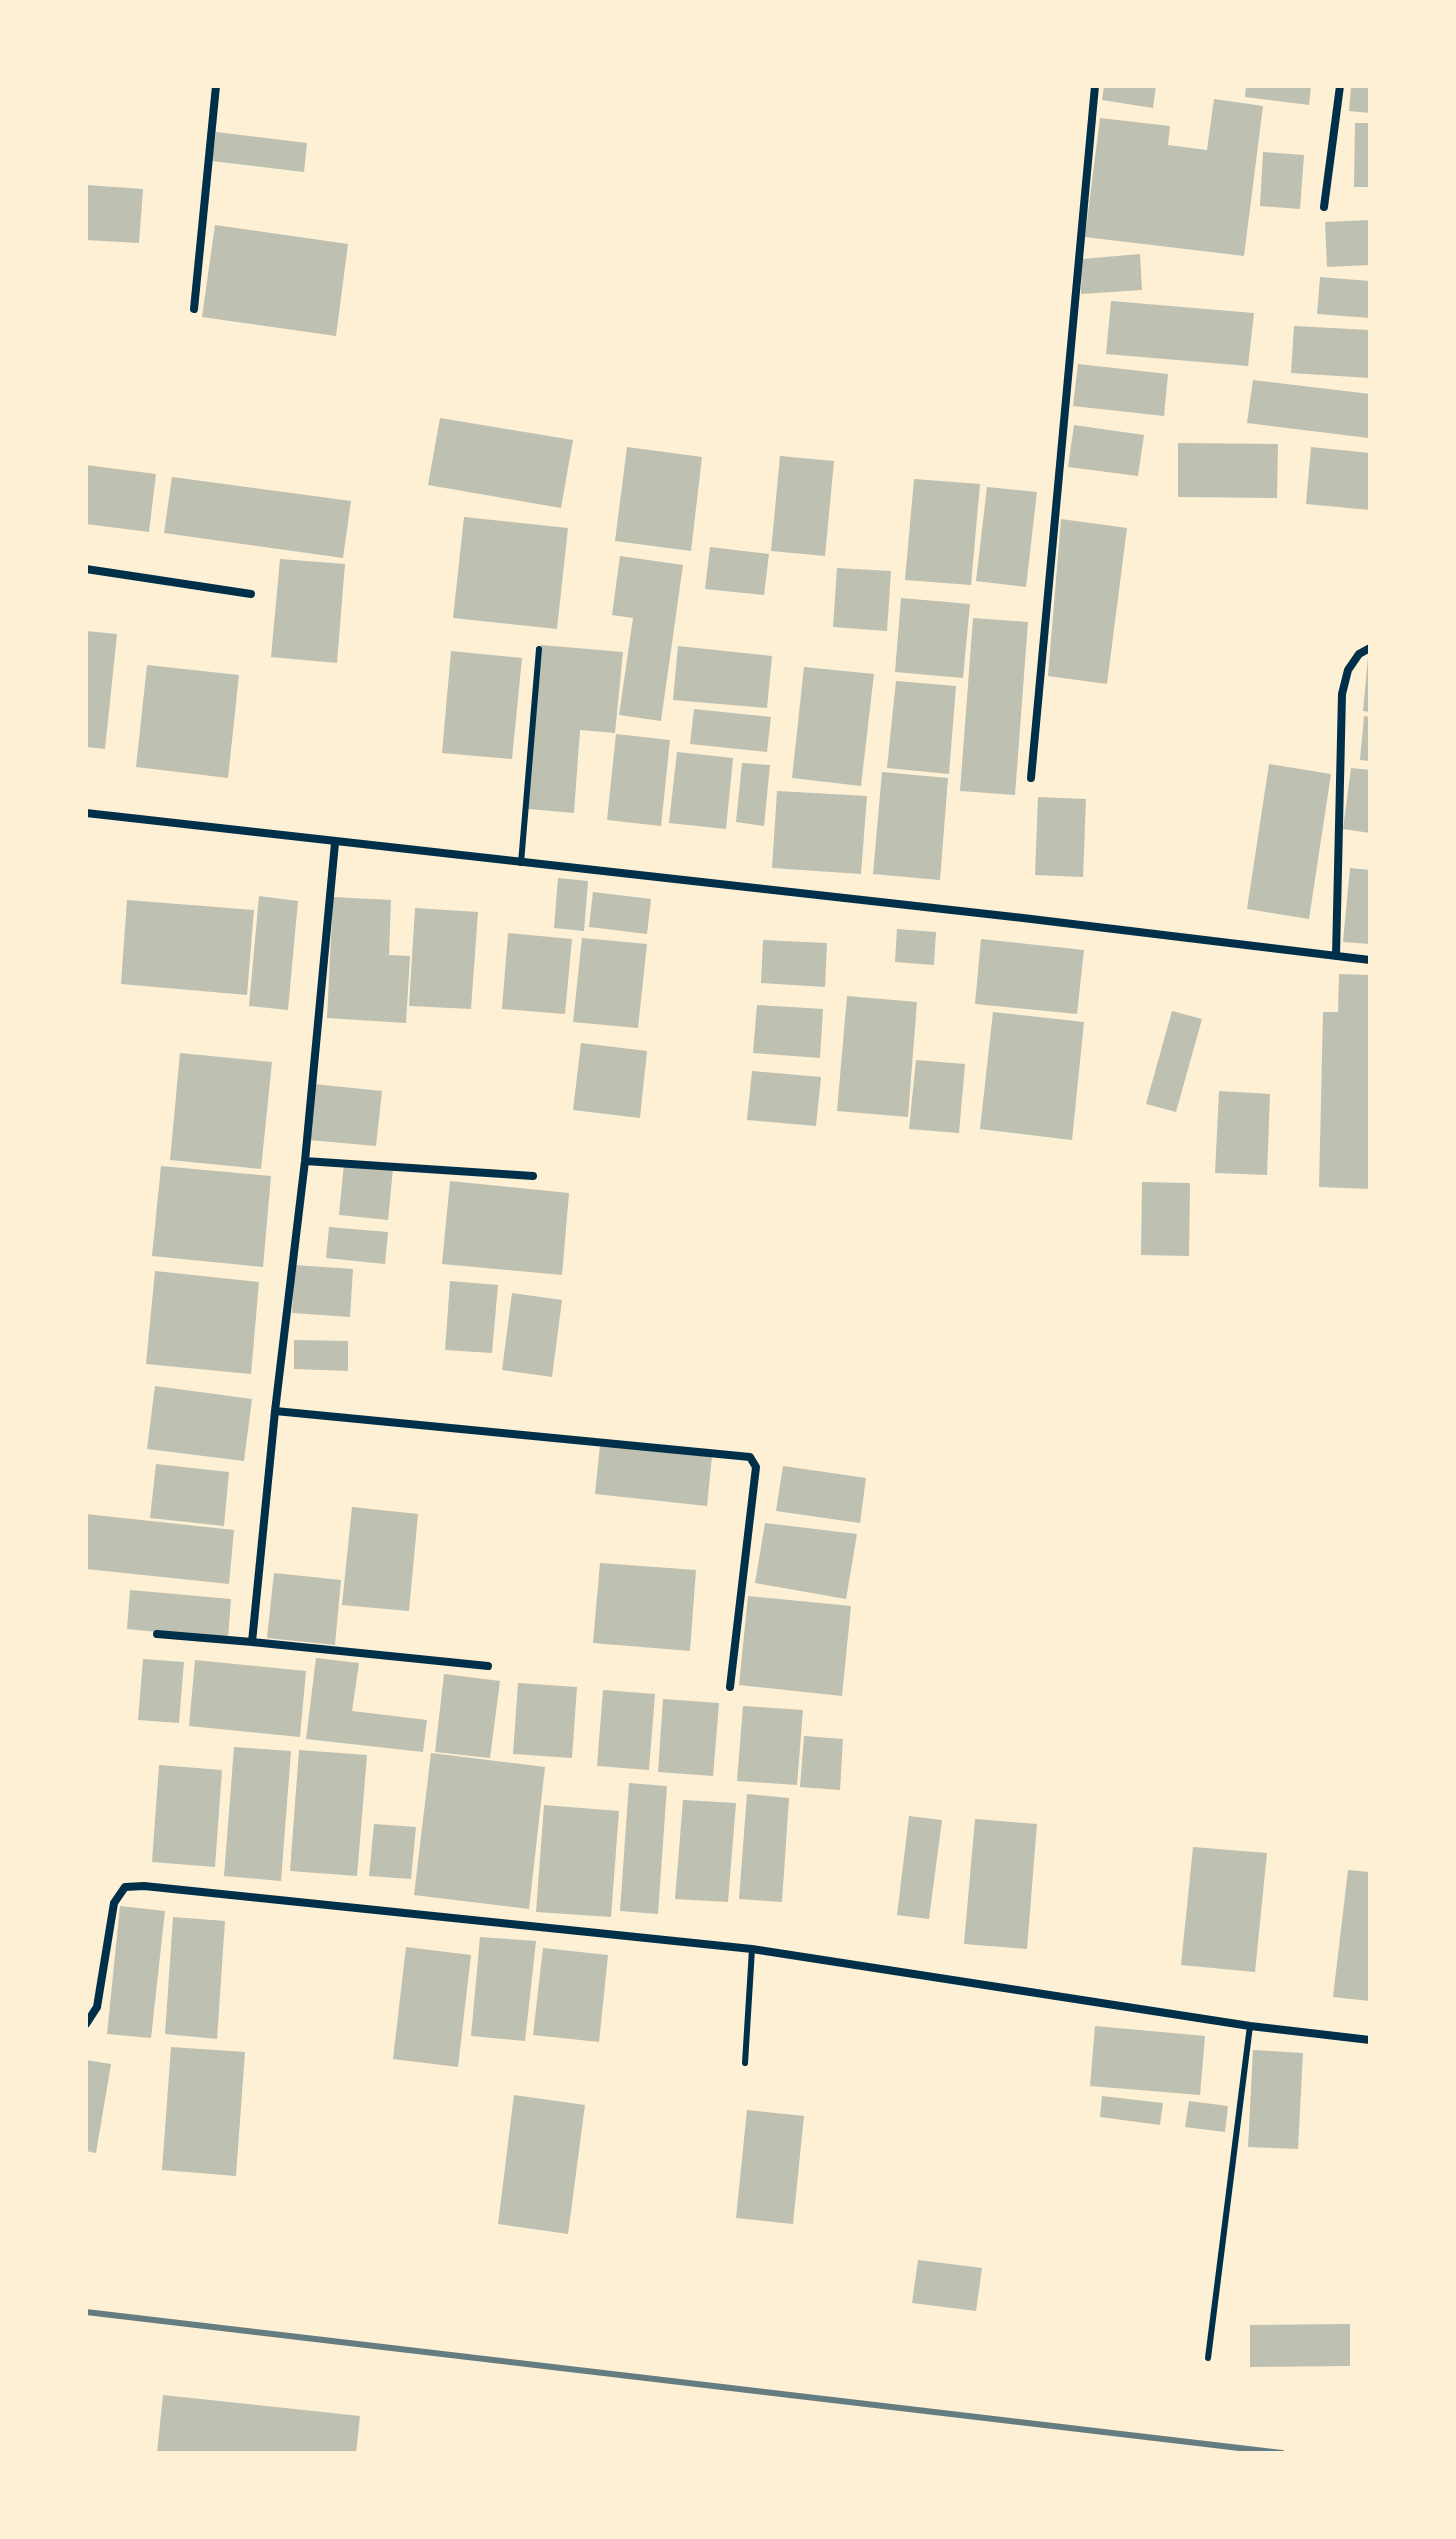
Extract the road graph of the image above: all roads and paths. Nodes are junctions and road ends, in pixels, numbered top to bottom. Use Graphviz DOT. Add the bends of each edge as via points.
graph roads {
  1 [pos="216,86"];
  2 [pos="1095,86"];
  3 [pos="1340,86"];
  4 [pos="1324,207"];
  5 [pos="194,309"];
  6 [pos="86,569"];
  7 [pos="251,594"];
  8 [pos="1370,648"];
  9 [pos="539,649"];
  10 [pos="1031,778"];
  11 [pos="86,813"];
  12 [pos="335,843"];
  13 [pos="521,863"];
  14 [pos="1336,956"];
  15 [pos="1370,960"];
  16 [pos="305,1161"];
  17 [pos="533,1176"];
  18 [pos="275,1411"];
  19 [pos="157,1634"];
  20 [pos="252,1642"];
  21 [pos="488,1666"];
  22 [pos="730,1687"];
  23 [pos="752,1949"];
  24 [pos="86,2024"];
  25 [pos="1250,2026"];
  26 [pos="1370,2040"];
  27 [pos="745,2063"];
  28 [pos="1208,2358"];
  1 -- 5 [label="street"];
  2 -- 10 [label="street"];
  3 -- 4 [label="street"];
  6 -- 7 [label="street"];
  8 -- 14 [label="street" via="1348,670 1342,694"];
  9 -- 13 [label="lane"];
  11 -- 12 [label="street"];
  12 -- 13 [label="street"];
  12 -- 16 [label="street"];
  13 -- 14 [label="street"];
  14 -- 15 [label="street"];
  16 -- 17 [label="street"];
  16 -- 18 [label="street"];
  18 -- 20 [label="street"];
  18 -- 22 [label="street" via="750,1457 756,1467"];
  19 -- 20 [label="street"];
  20 -- 21 [label="street"];
  23 -- 24 [label="street" via="125,1887 114,1903 97,2007"];
  23 -- 25 [label="street"];
  23 -- 27 [label="lane"];
  25 -- 26 [label="street"];
  25 -- 28 [label="lane"];
}
